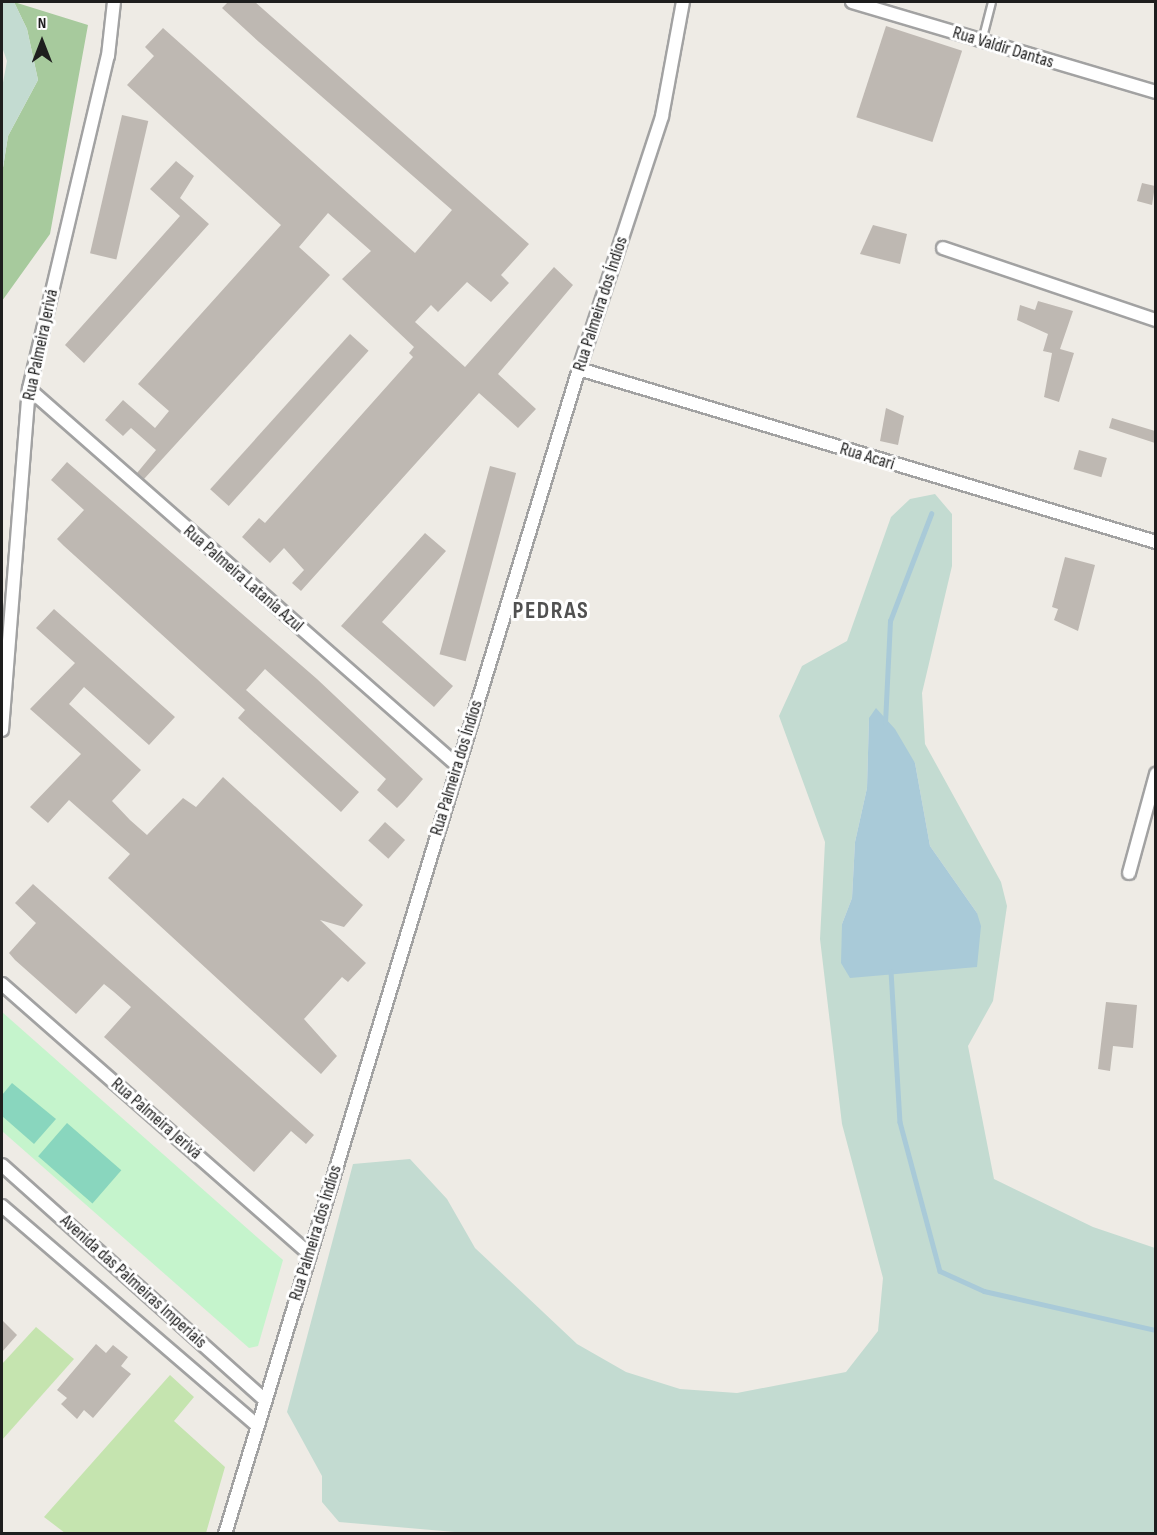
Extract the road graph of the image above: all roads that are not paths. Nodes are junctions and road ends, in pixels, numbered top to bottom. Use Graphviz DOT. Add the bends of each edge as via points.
graph roads {
  1 [pos="114,2"];
  2 [pos="683,2"];
  3 [pos="852,2"];
  4 [pos="992,2"];
  5 [pos="982,42"];
  6 [pos="1155,92"];
  7 [pos="943,248"];
  8 [pos="1155,320"];
  9 [pos="579,369"];
  10 [pos="29,389"];
  11 [pos="1155,542"];
  12 [pos="2,730"];
  13 [pos="458,766"];
  14 [pos="1155,774"];
  15 [pos="1130,873"];
  16 [pos="2,984"];
  17 [pos="2,1165"];
  18 [pos="2,1206"];
  19 [pos="309,1255"];
  20 [pos="265,1400"];
  21 [pos="257,1425"];
  22 [pos="225,1533"];
  1 -- 10 [label="street, Rua Palmeira Jerivá" via="108,56"];
  2 -- 9 [label="street, Rua Palmeira dos Índios" via="662,116"];
  3 -- 5 [label="street, Rua Valdir Dantas"];
  4 -- 5 [label="lane"];
  5 -- 6 [label="street, Rua Valdir Dantas"];
  7 -- 8 [label="street"];
  9 -- 11 [label="street, Rua Acari"];
  9 -- 13 [label="street, Rua Palmeira dos Índios"];
  10 -- 12 [label="street, Rua Palmeira Jerivá"];
  10 -- 13 [label="street, Rua Palmeira Latania Azul"];
  13 -- 19 [label="street, Rua Palmeira dos Índios"];
  14 -- 15 [label="street"];
  16 -- 19 [label="street, Rua Palmeira Jerivá"];
  17 -- 20 [label="street, Avenida das Palmeiras Imperiais"];
  18 -- 21 [label="street, Avenida das Palmeiras Imperiais"];
  19 -- 20 [label="street, Rua Palmeira dos Índios"];
  20 -- 21 [label="street, Rua Palmeira dos Índios"];
  21 -- 22 [label="street, Rua Palmeira dos Índios"];
}
